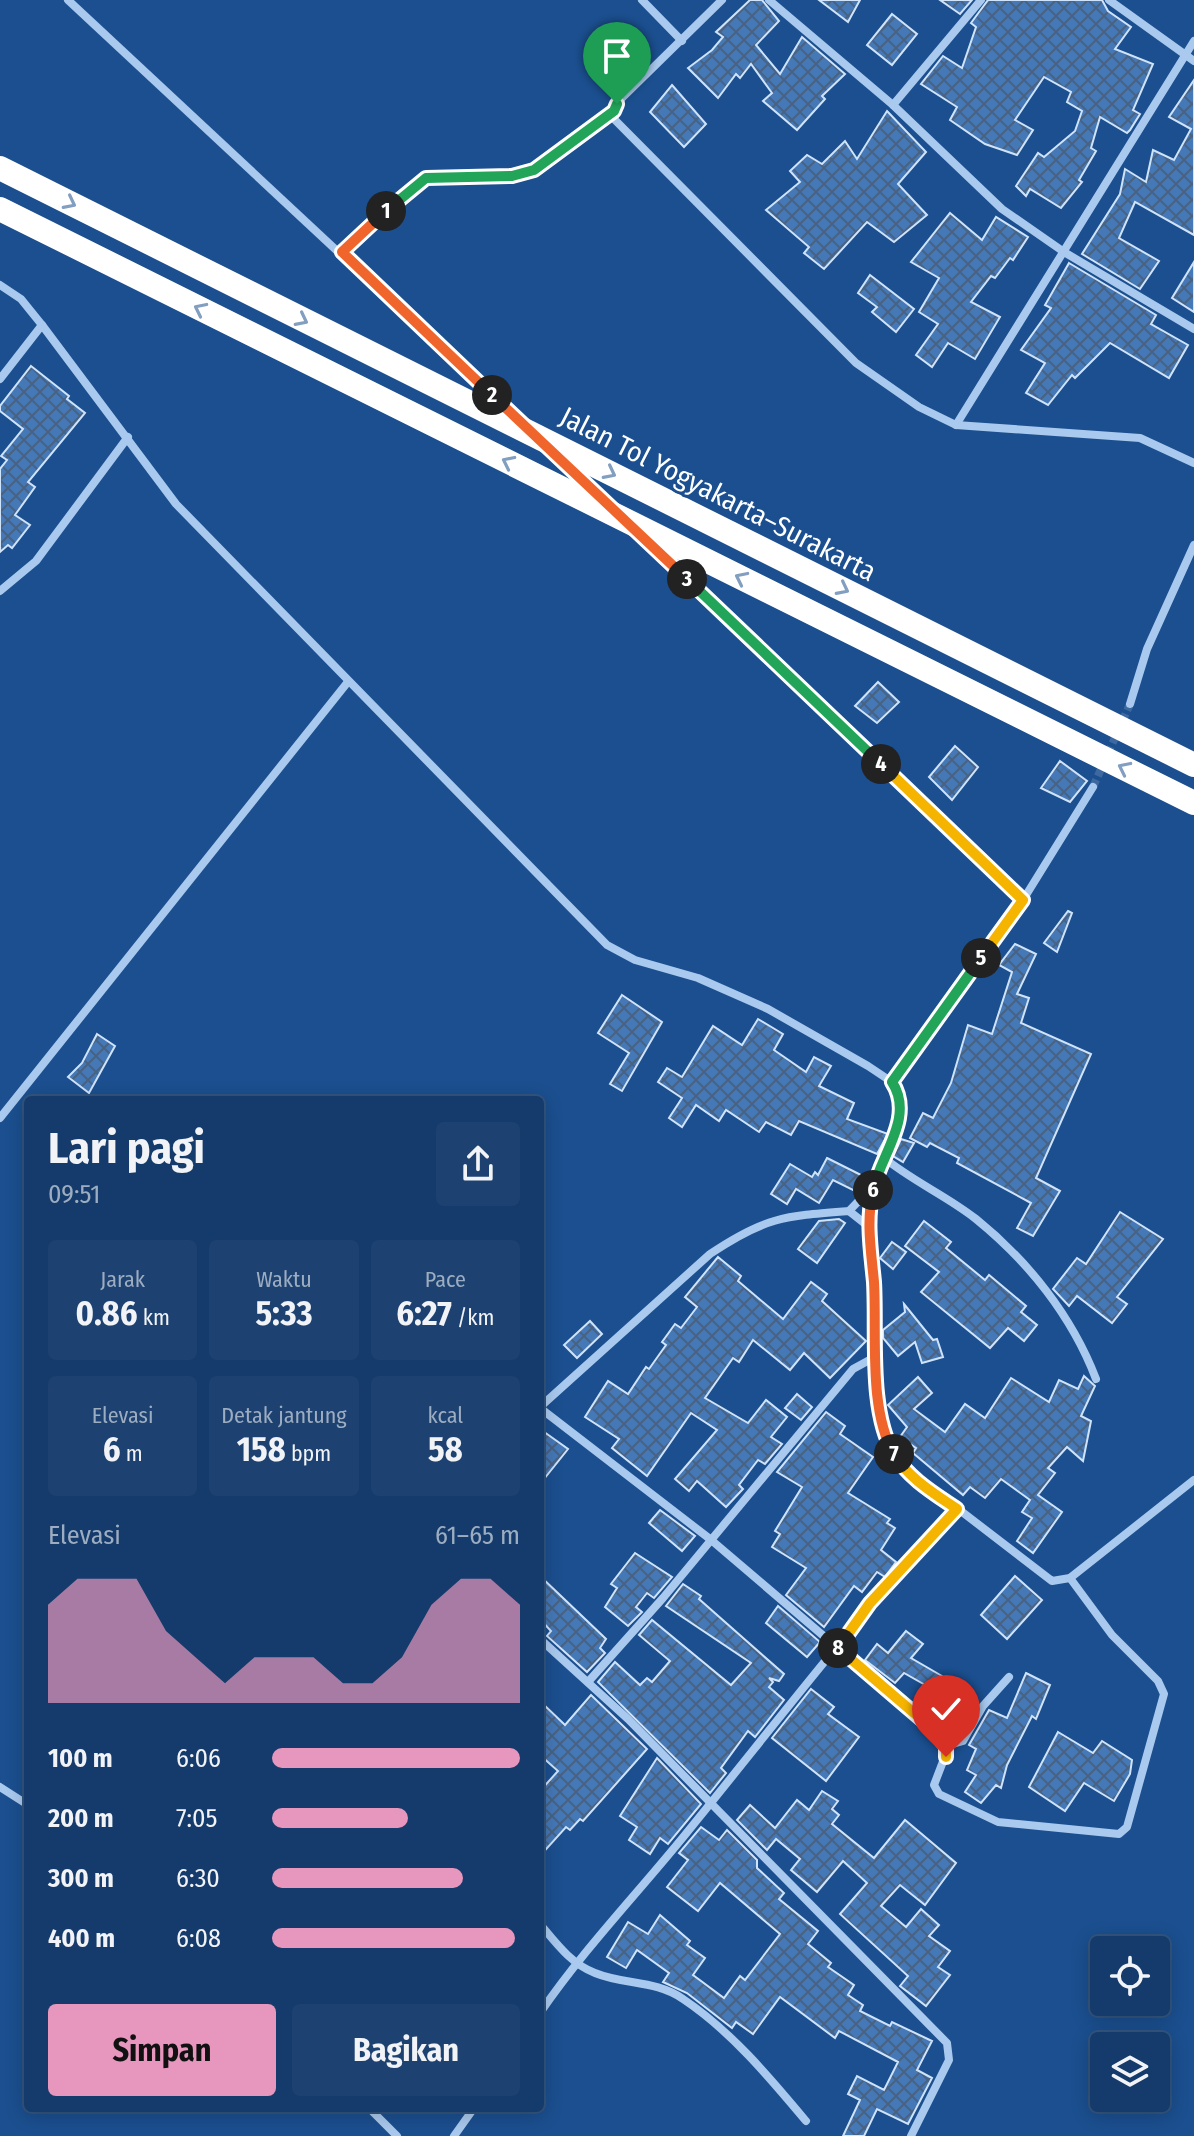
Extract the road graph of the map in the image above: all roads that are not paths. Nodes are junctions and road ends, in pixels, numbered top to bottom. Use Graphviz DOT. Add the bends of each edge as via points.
graph roads {
  1 [pos="68,0"];
  2 [pos="642,0"];
  3 [pos="722,0"];
  4 [pos="769,0"];
  5 [pos="981,0"];
  6 [pos="1109,0"];
  7 [pos="682,41"];
  8 [pos="1194,41"];
  9 [pos="1190,59"];
  10 [pos="893,105"];
  11 [pos="614,111"];
  12 [pos="0,168"];
  13 [pos="0,209"];
  14 [pos="342,252"];
  15 [pos="1064,252"];
  16 [pos="0,285"];
  17 [pos="42,325"];
  18 [pos="1194,329"];
  19 [pos="0,379"];
  20 [pos="956,425"];
  21 [pos="128,437"];
  22 [pos="1194,463"];
  23 [pos="1194,545"];
  24 [pos="0,591"];
  25 [pos="347,683"];
  26 [pos="1130,704"];
  27 [pos="1194,765"];
  28 [pos="1093,787"];
  29 [pos="1194,803"];
  30 [pos="1023,900"];
  31 [pos="892,1082"];
  32 [pos="0,1118"];
  33 [pos="883,1157"];
  34 [pos="874,1184"];
  35 [pos="849,1211"];
  36 [pos="868,1226"];
  37 [pos="875,1357"];
  38 [pos="1096,1379"];
  39 [pos="544,1404"];
  40 [pos="544,1411"];
  41 [pos="1194,1480"];
  42 [pos="957,1509"];
  43 [pos="710,1539"];
  44 [pos="1070,1578"];
  45 [pos="544,1643"];
  46 [pos="837,1648"];
  47 [pos="1009,1677"];
  48 [pos="588,1682"];
  49 [pos="946,1746"];
  50 [pos="0,1787"];
  51 [pos="24,1802"];
  52 [pos="710,1804"];
  53 [pos="544,1928"];
  54 [pos="575,1963"];
  55 [pos="544,2007"];
  56 [pos="373,2112"];
  57 [pos="471,2112"];
  58 [pos="806,2121"];
  59 [pos="397,2136"];
  60 [pos="454,2136"];
  61 [pos="911,2136"];
  1 -- 14 [label="street"];
  2 -- 7 [label="street"];
  3 -- 7 [label="street"];
  4 -- 10 [label="street"];
  5 -- 10 [label="street"];
  6 -- 9 [label="street"];
  7 -- 11 [label="street"];
  8 -- 9 [label="street"];
  9 -- 15 [label="street"];
  10 -- 15 [label="street" via="973,185"];
  11 -- 14 [label="street" via="522,175 438,177 417,183"];
  11 -- 20 [label="street" via="619,127 856,363 919,407"];
  12 -- 27 [label="highway, Jalan Tol Yogyakarta–Surakarta, one-way"];
  29 -- 13 [label="highway, one-way"];
  14 -- 30 [label="street"];
  15 -- 18 [label="street"];
  15 -- 20 [label="street"];
  16 -- 17 [label="street" via="21,299"];
  17 -- 19 [label="street"];
  17 -- 21 [label="street"];
  20 -- 22 [label="street" via="1140,438"];
  21 -- 24 [label="street" via="36,561"];
  21 -- 25 [label="street" via="176,504"];
  23 -- 26 [label="street" via="1147,649"];
  25 -- 31 [label="street" via="615,951 698,978 768,1009"];
  25 -- 32 [label="street"];
  28 -- 30 [label="street"];
  30 -- 31 [label="street"];
  31 -- 33 [label="street" via="901,1106"];
  33 -- 34 [label="street"];
  33 -- 38 [label="street" via="975,1218 1036,1276 1086,1351"];
  34 -- 35 [label="street"];
  34 -- 36 [label="street"];
  35 -- 36 [label="street"];
  35 -- 39 [label="street" via="789,1216 755,1225 733,1238"];
  36 -- 37 [label="street"];
  37 -- 42 [label="street" via="889,1445 901,1465"];
  37 -- 43 [label="street" via="853,1369"];
  40 -- 43 [label="street"];
  41 -- 44 [label="street"];
  42 -- 44 [label="street" via="1044,1577"];
  42 -- 46 [label="street" via="870,1603"];
  43 -- 46 [label="street"];
  43 -- 48 [label="street"];
  44 -- 49 [label="street" via="1164,1694 1127,1827 1112,1834 998,1822 963,1808 934,1785"];
  45 -- 48 [label="street"];
  46 -- 49 [label="street"];
  46 -- 52 [label="street"];
  47 -- 49 [label="street" via="963,1741"];
  48 -- 52 [label="street"];
  50 -- 51 [label="street"];
  52 -- 54 [label="street"];
  52 -- 61 [label="street" via="947,2043 949,2060"];
  53 -- 54 [label="street"];
  54 -- 55 [label="street"];
  54 -- 58 [label="street" via="682,1998 749,2058"];
  56 -- 59 [label="street"];
  57 -- 60 [label="street"];
}
